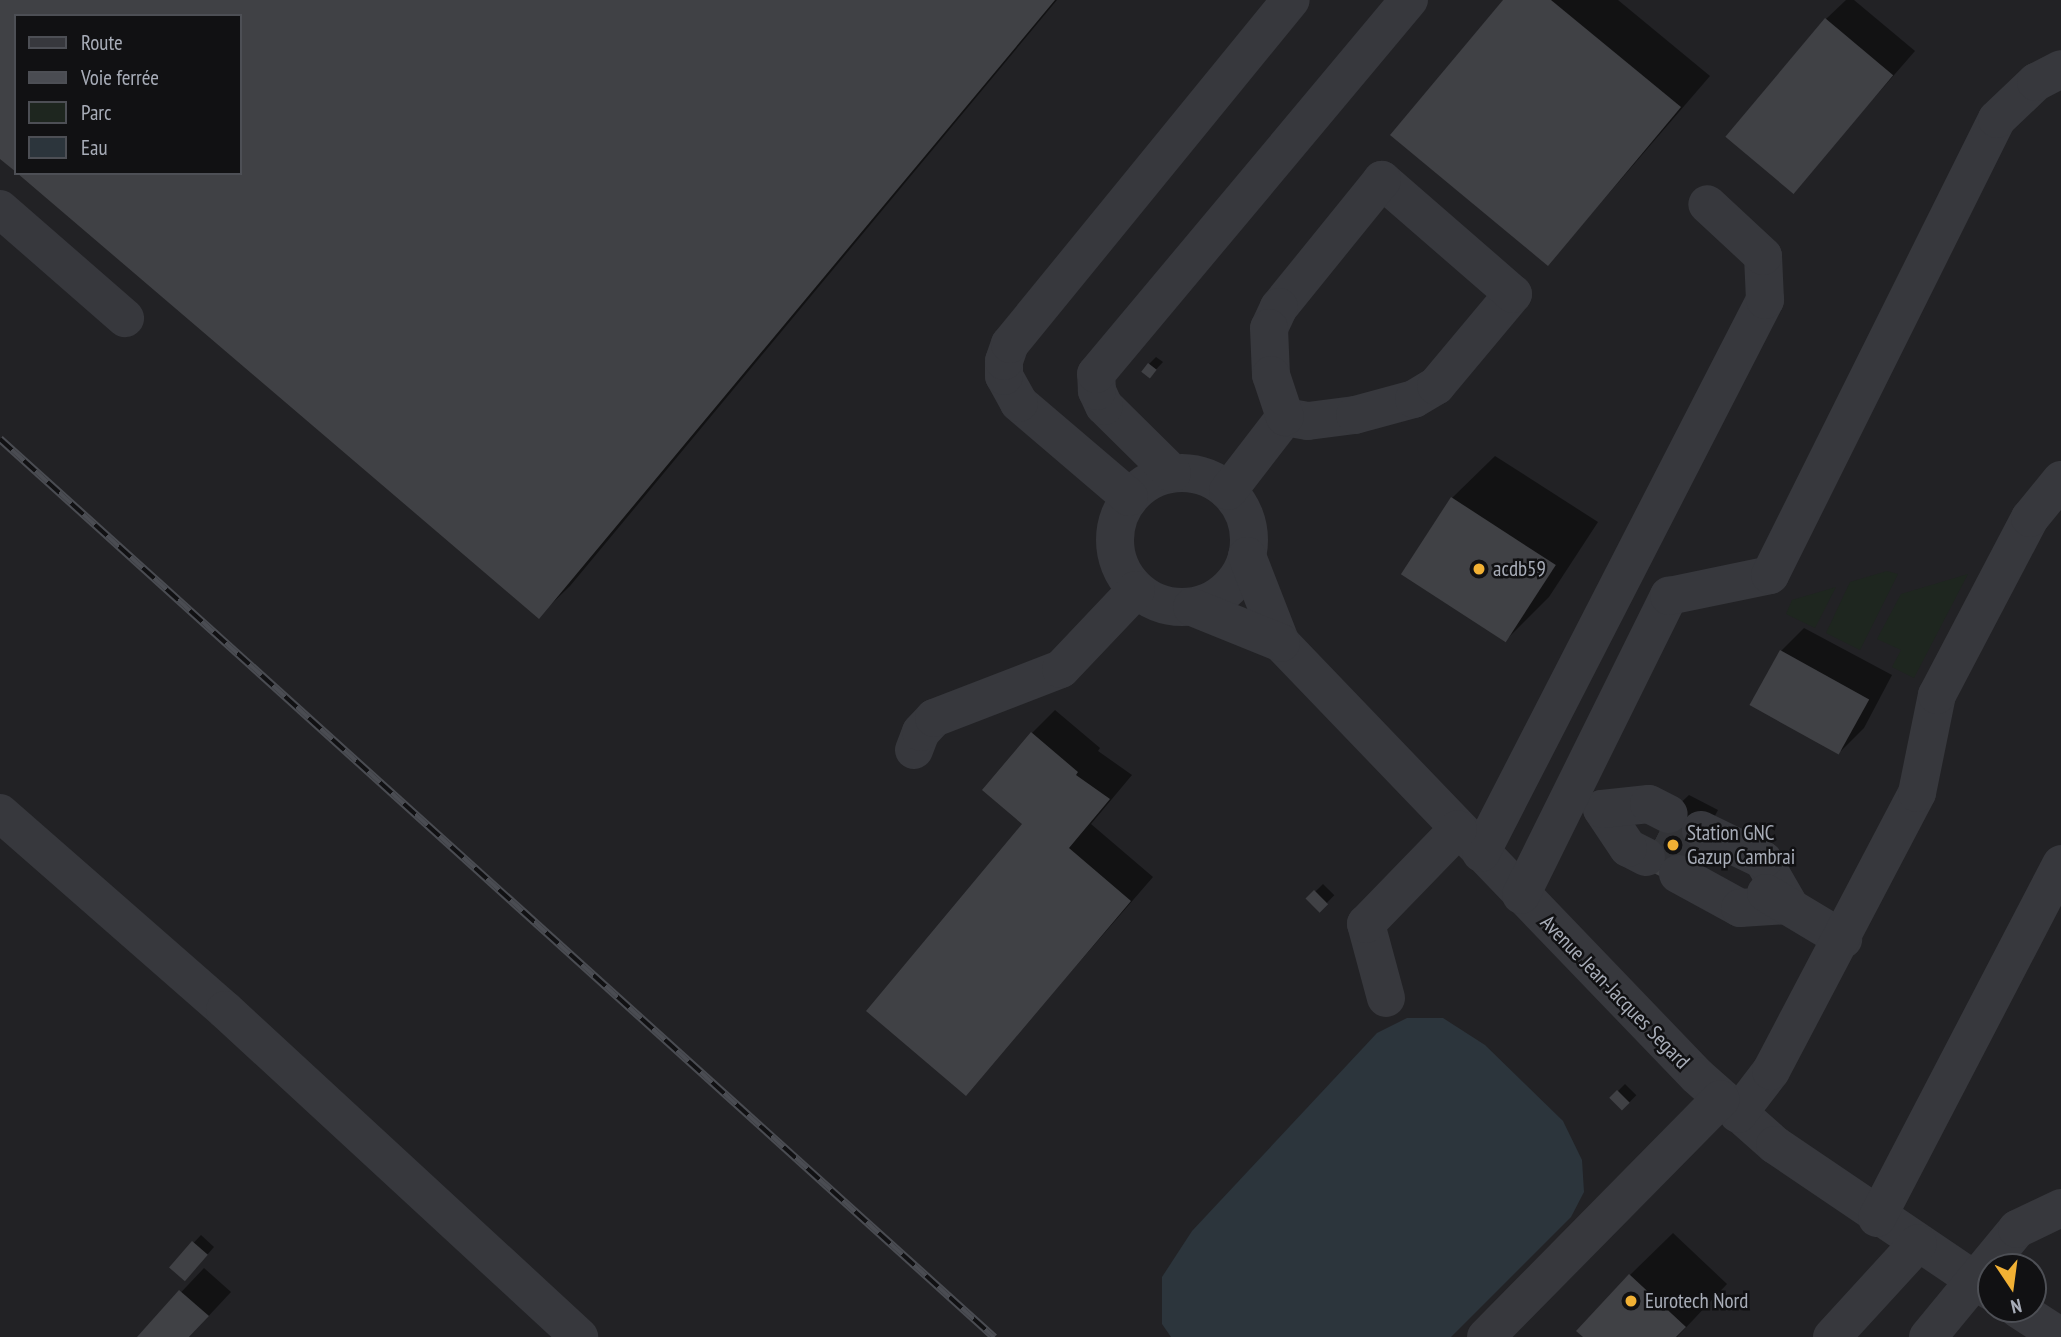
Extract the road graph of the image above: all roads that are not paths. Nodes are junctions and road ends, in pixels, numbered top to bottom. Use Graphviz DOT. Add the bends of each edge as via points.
graph roads {
  1 [pos="1292,0"];
  2 [pos="1409,0"];
  3 [pos="2061,69"];
  4 [pos="1707,204"];
  5 [pos="0,209"];
  6 [pos="125,317"];
  7 [pos="1285,417"];
  8 [pos="1172,473"];
  9 [pos="2061,480"];
  10 [pos="1228,491"];
  11 [pos="1129,497"];
  12 [pos="1247,556"];
  13 [pos="1136,590"];
  14 [pos="1192,607"];
  15 [pos="1281,643"];
  16 [pos="915,750"];
  17 [pos="1586,800"];
  18 [pos="0,813"];
  19 [pos="1469,841"];
  20 [pos="2061,864"];
  21 [pos="1521,895"];
  22 [pos="1843,939"];
  23 [pos="1385,998"];
  24 [pos="1730,1106"];
  25 [pos="2061,1208"];
  26 [pos="1877,1217"];
  27 [pos="1917,1243"];
  28 [pos="2003,1253"];
  29 [pos="1977,1282"];
  30 [pos="1977,1292"];
  31 [pos="2040,1323"];
  32 [pos="579,1337"];
  33 [pos="1486,1337"];
  34 [pos="1832,1337"];
  35 [pos="1928,1337"];
  36 [pos="2061,1337"];
  1 -- 11 [label="street" via="1010,344 1004,361 1004,376 1019,403"];
  2 -- 8 [label="street" via="1096,374 1104,406"];
  3 -- 17 [label="street" via="2036,82 1997,119 1770,575 1669,596"];
  4 -- 19 [label="street" via="1763,256 1765,300"];
  5 -- 6 [label="street"];
  7 -- 7 [label="street" via="1330,420 1414,399 1436,386 1513,294 1382,180 1279,307 1269,327 1270,374"];
  7 -- 10 [label="street"];
  8 -- 10 [label="street" via="1203,476"];
  8 -- 11 [label="street" via="1144,484"];
  9 -- 22 [label="street" via="2031,518 1937,695 1917,793"];
  10 -- 12 [label="street" via="1248,526"];
  11 -- 13 [label="street" via="1119,515 1114,545 1119,565"];
  12 -- 14 [label="street" via="1227,590"];
  12 -- 15 [label="street, Avenue Jean-Jacques Segard"];
  13 -- 14 [label="street" via="1162,604"];
  13 -- 16 [label="street" via="1061,669 934,718"];
  14 -- 15 [label="street, Avenue Jean-Jacques Segard"];
  15 -- 19 [label="street, Avenue Jean-Jacques Segard"];
  17 -- 21 [label="street"];
  17 -- 22 [label="street" via="1628,848 1674,844"];
  18 -- 32 [label="street" via="225,1010"];
  19 -- 21 [label="street, Avenue Jean-Jacques Segard"];
  19 -- 23 [label="street" via="1366,925"];
  20 -- 26 [label="street"];
  21 -- 24 [label="street, Avenue Jean-Jacques Segard"];
  22 -- 24 [label="street" via="1771,1071"];
  24 -- 26 [label="street, Avenue Jean-Jacques Segard"];
  24 -- 33 [label="street"];
  25 -- 28 [label="street" via="2017,1229"];
  26 -- 27 [label="street, Avenue Jean-Jacques Segard"];
  27 -- 29 [label="street, Avenue Jean-Jacques Segard"];
  27 -- 34 [label="street"];
  30 -- 35 [label="street"];
  31 -- 36 [label="street"];
}
